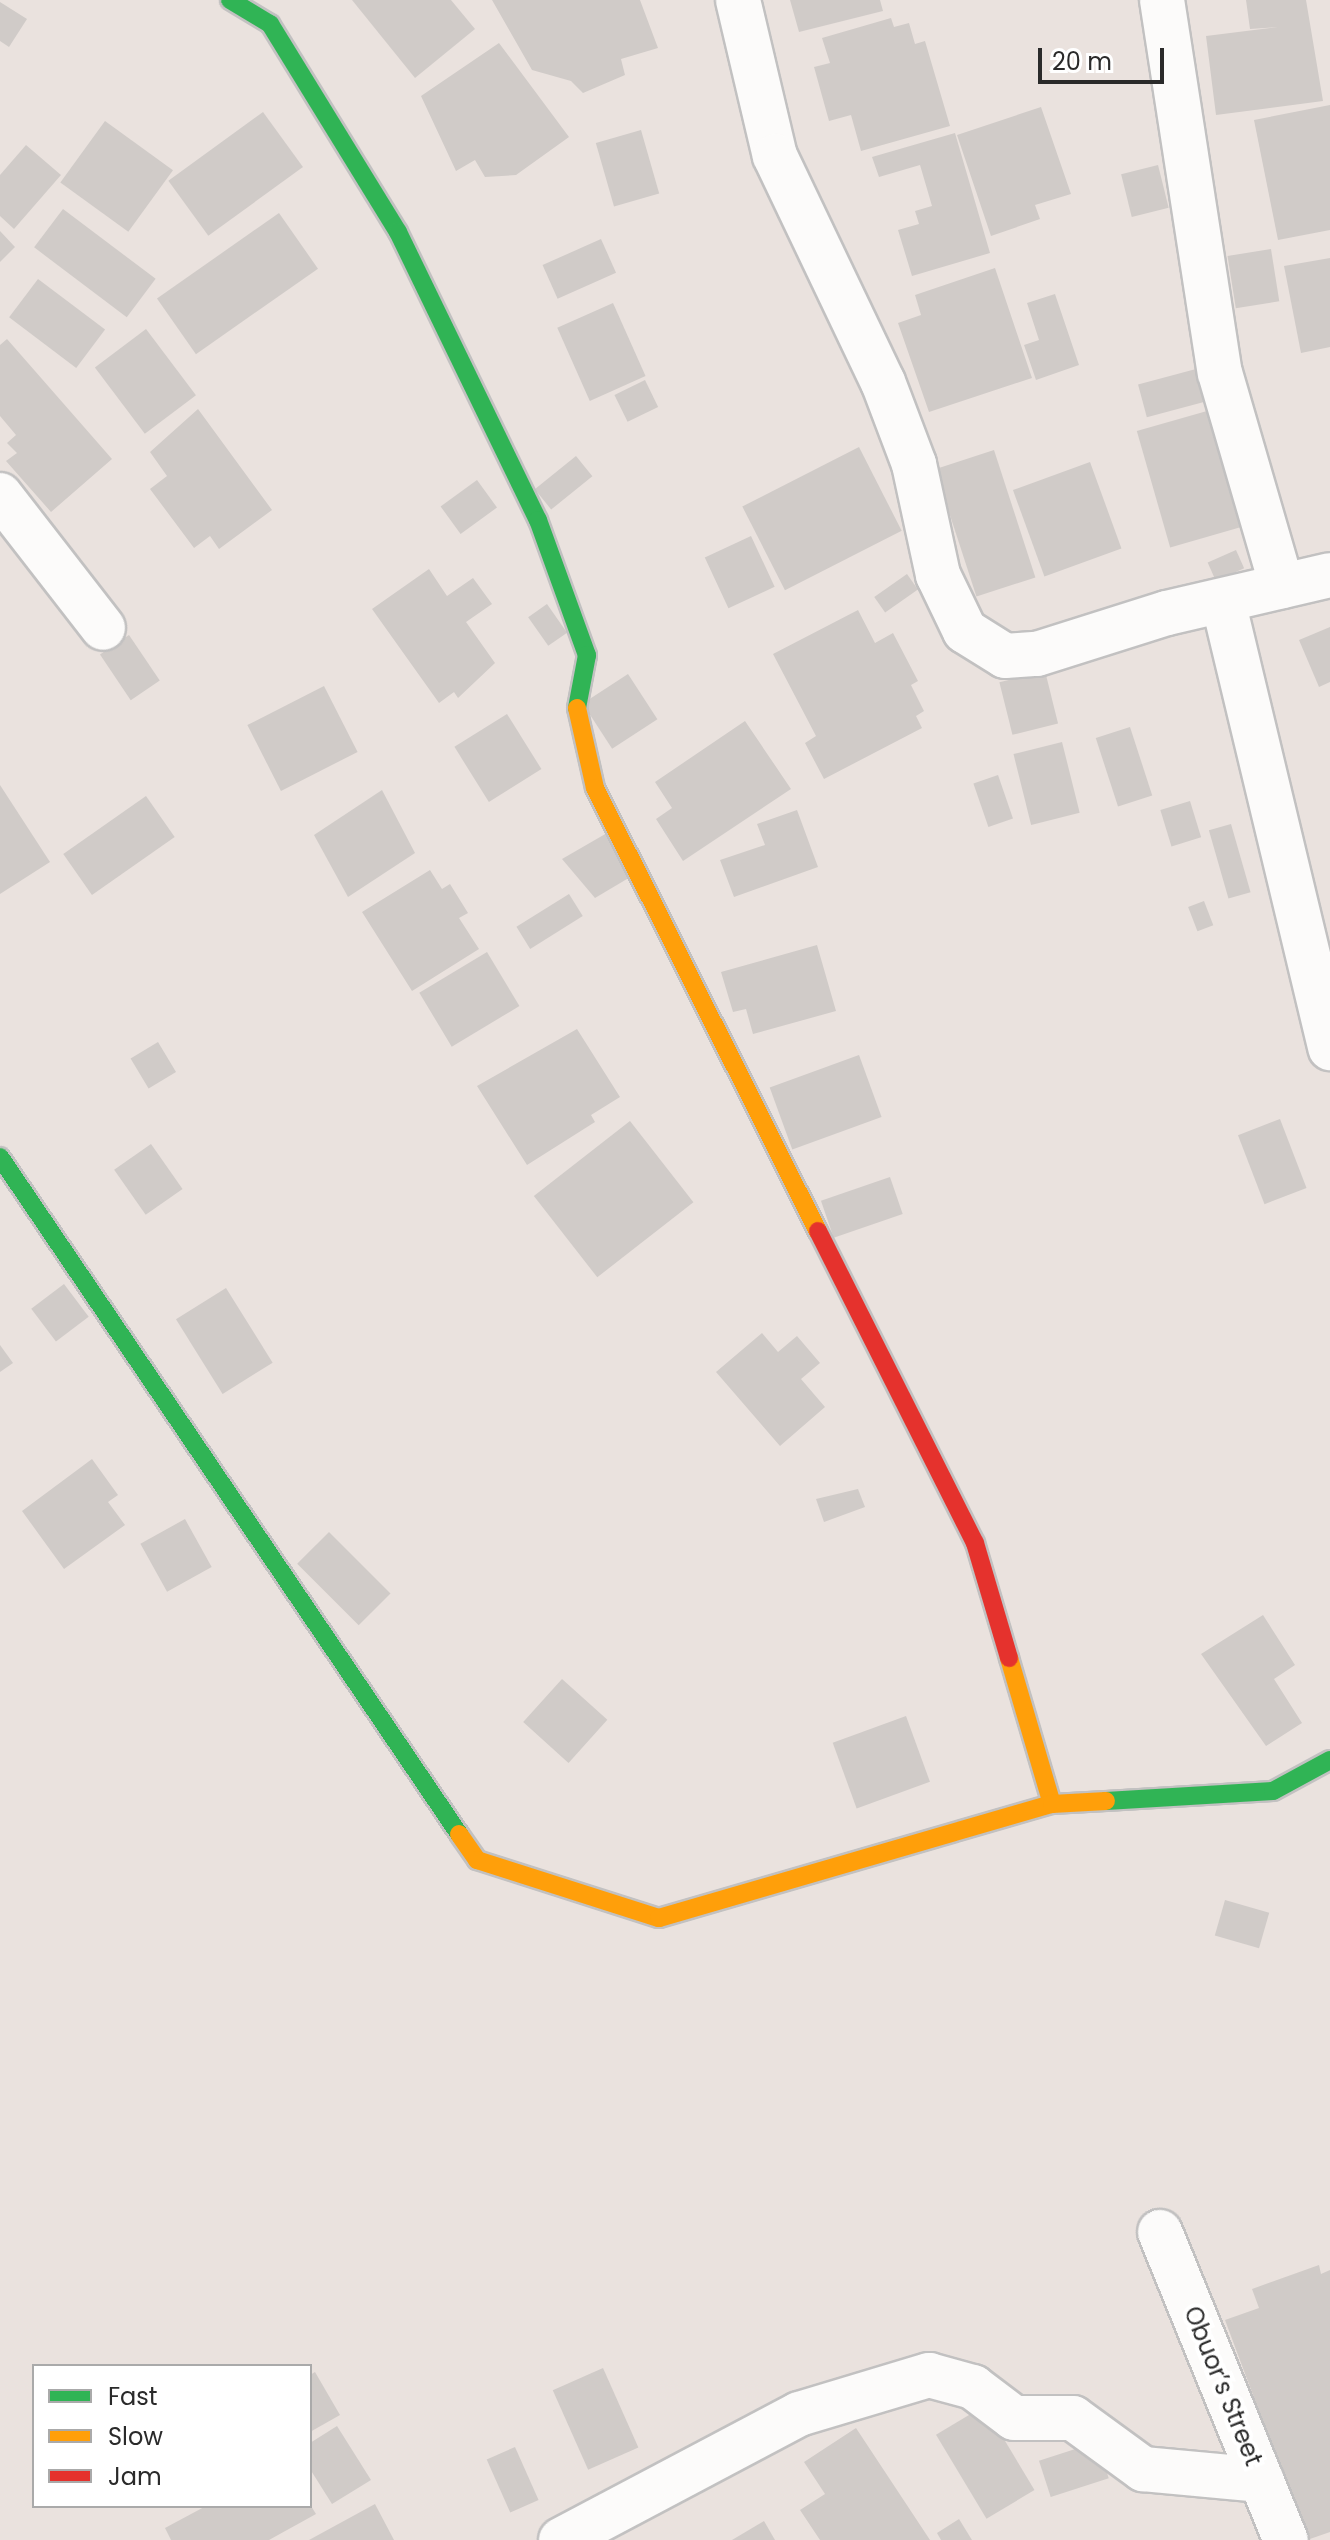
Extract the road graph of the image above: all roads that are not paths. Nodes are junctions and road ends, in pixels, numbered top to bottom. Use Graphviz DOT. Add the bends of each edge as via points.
graph roads {
  1 [pos="230,0"];
  2 [pos="738,0"];
  3 [pos="1162,0"];
  4 [pos="0,495"];
  5 [pos="1330,575"];
  6 [pos="1282,586"];
  7 [pos="1223,601"];
  8 [pos="103,628"];
  9 [pos="1330,1048"];
  10 [pos="0,1157"];
  11 [pos="1330,1760"];
  12 [pos="1052,1804"];
  13 [pos="1160,2232"];
  14 [pos="1261,2480"];
  15 [pos="622,2527"];
  16 [pos="561,2540"];
  17 [pos="1286,2540"];
  1 -- 12 [label="street" via="270,24 398,232 538,520 587,655 575,718 595,788 975,1543"];
  2 -- 7 [label="street" via="775,156 883,382 914,464 938,575 965,631 1005,656 1037,654"];
  3 -- 6 [label="street" via="1220,373"];
  4 -- 8 [label="street"];
  5 -- 6 [label="street"];
  6 -- 7 [label="street"];
  7 -- 9 [label="street"];
  10 -- 12 [label="street" via="477,1860 659,1918"];
  11 -- 12 [label="street" via="1273,1791"];
  13 -- 14 [label="street, Obuor’s Street"];
  14 -- 15 [label="street" via="1143,2469 1073,2418 1014,2418 973,2387 929,2375 799,2414"];
  14 -- 17 [label="street, Obuor’s Street"];
  15 -- 16 [label="street"];
}
